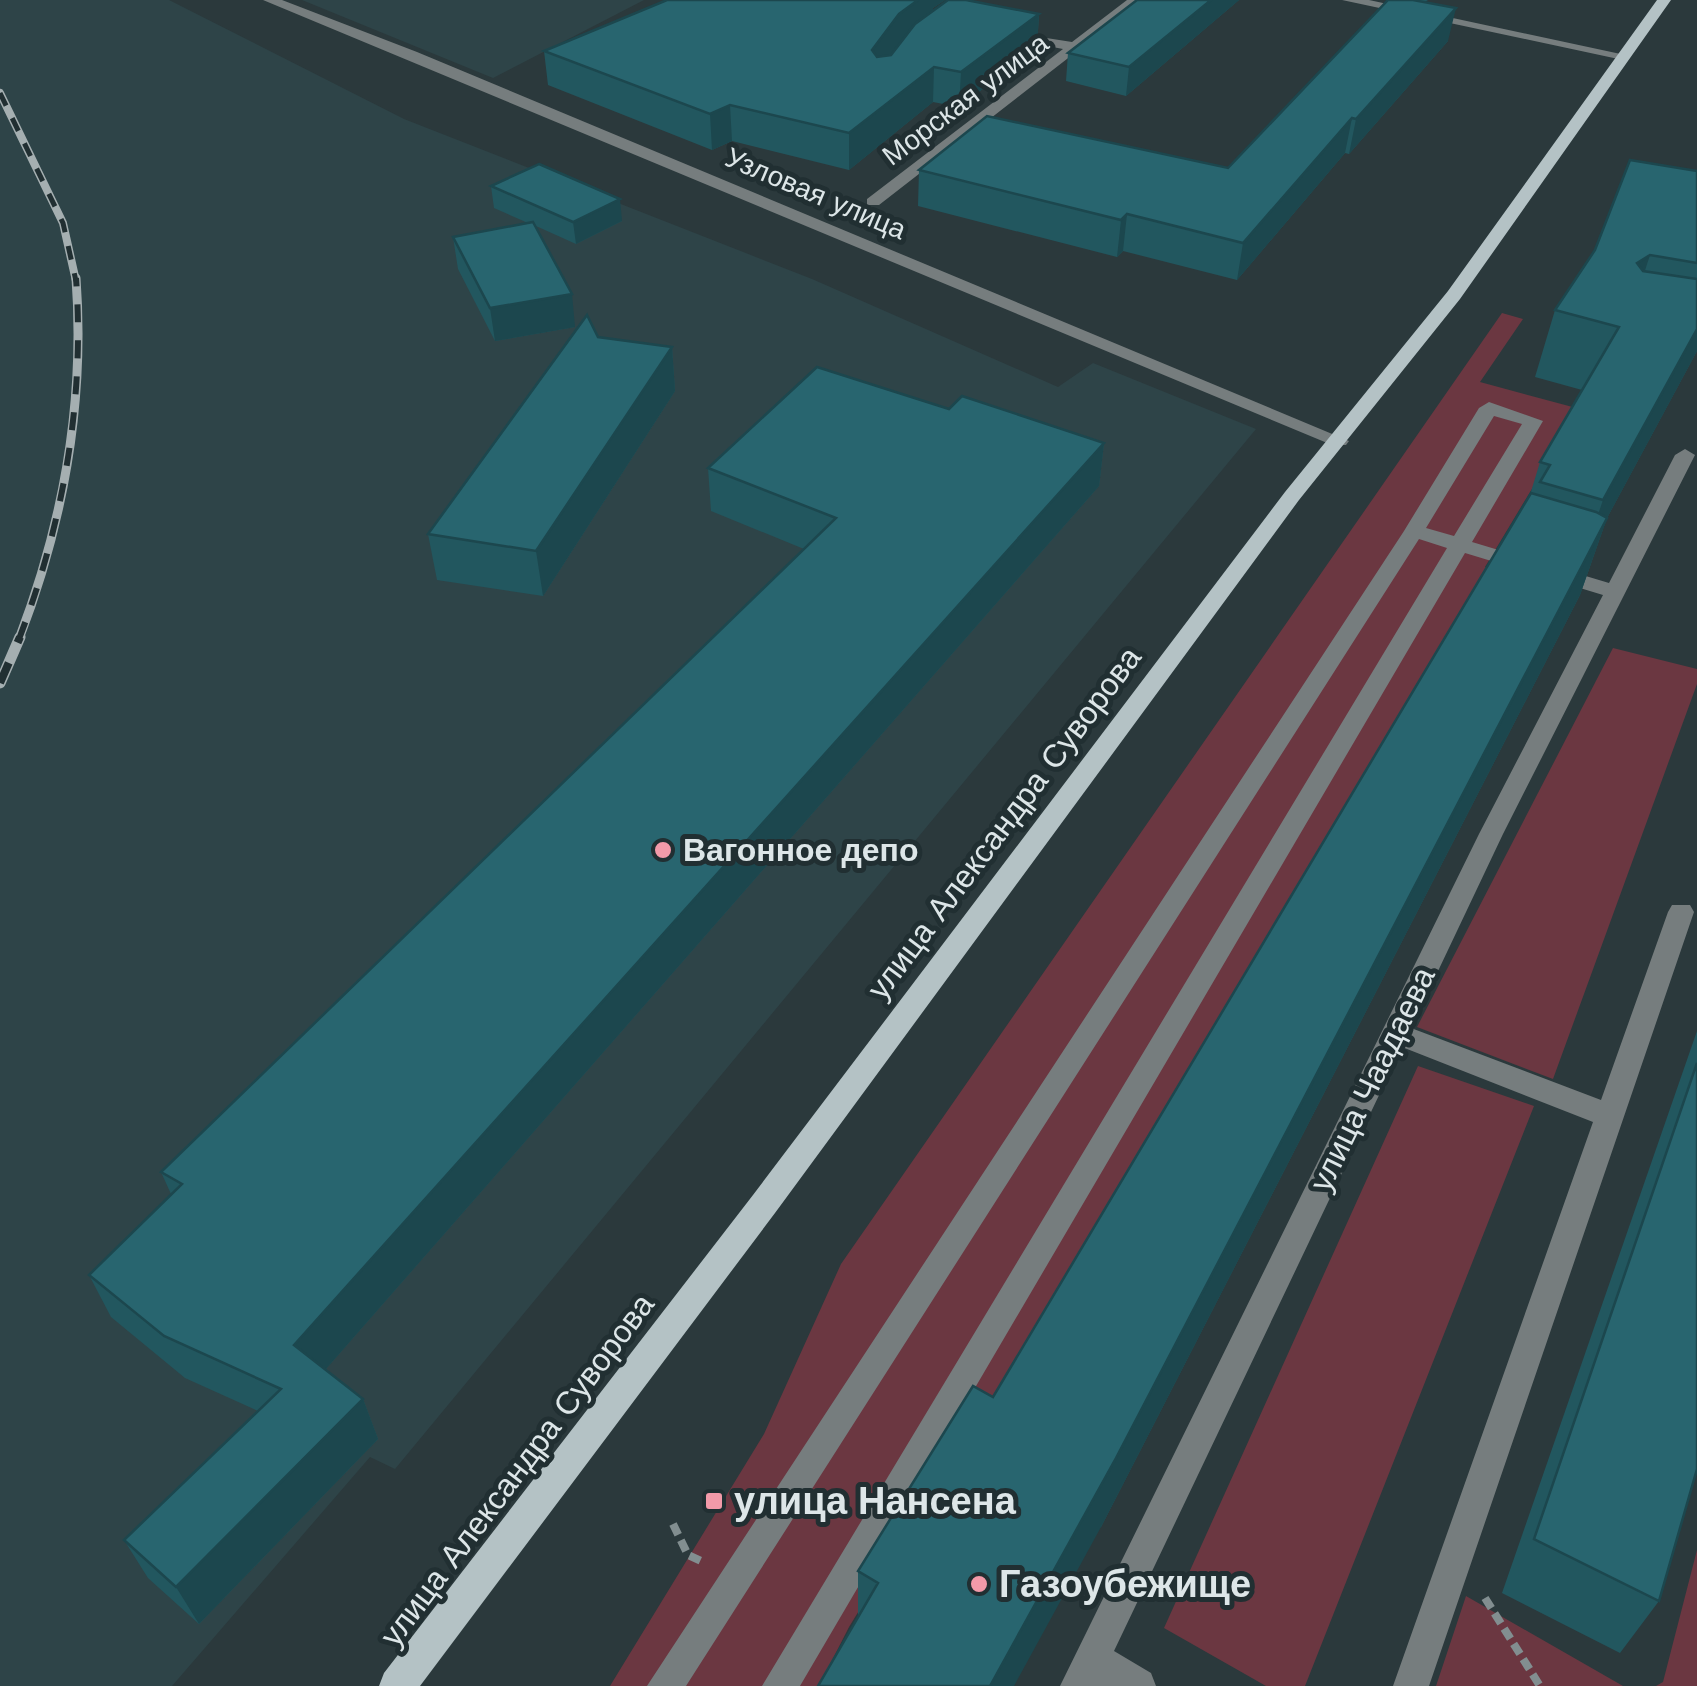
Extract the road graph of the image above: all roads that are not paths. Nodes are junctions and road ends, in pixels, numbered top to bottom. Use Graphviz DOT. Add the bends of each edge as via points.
graph roads {
  1 [pos="270,0"];
  2 [pos="1136,0"];
  3 [pos="1350,0"];
  4 [pos="1664,0"];
  5 [pos="982,30"];
  6 [pos="1075,47"];
  7 [pos="1623,56"];
  8 [pos="873,202"];
  9 [pos="1339,441"];
  10 [pos="1685,456"];
  11 [pos="1414,531"];
  12 [pos="1460,545"];
  13 [pos="1616,592"];
  14 [pos="1681,912"];
  15 [pos="1394,1033"];
  16 [pos="1610,1116"];
  17 [pos="1085,1672"];
  18 [pos="397,1686"];
  19 [pos="665,1686"];
  20 [pos="780,1686"];
  21 [pos="1138,1686"];
  22 [pos="1411,1686"];
  1 -- 9 [label="street, Узловая улица"];
  2 -- 6 [label="street, Морская улица"];
  3 -- 7 [label="street"];
  4 -- 7 [label="main road, улица Александра Суворова"];
  5 -- 6 [label="street"];
  6 -- 8 [label="street, Морская улица"];
  7 -- 9 [label="main road, улица Александра Суворова" via="1454,295"];
  9 -- 18 [label="main road, улица Александра Суворова"];
  10 -- 13 [label="street, улица Чаадаева"];
  11 -- 12 [label="street"];
  11 -- 12 [label="street" via="1488,408 1533,421"];
  11 -- 19 [label="street"];
  12 -- 13 [label="street"];
  12 -- 20 [label="street"];
  13 -- 15 [label="street, улица Чаадаева"];
  14 -- 16 [label="street"];
  15 -- 16 [label="street"];
  15 -- 17 [label="street, улица Чаадаева"];
  16 -- 22 [label="street"];
  17 -- 21 [label="street, улица Чаадаева"];
}
